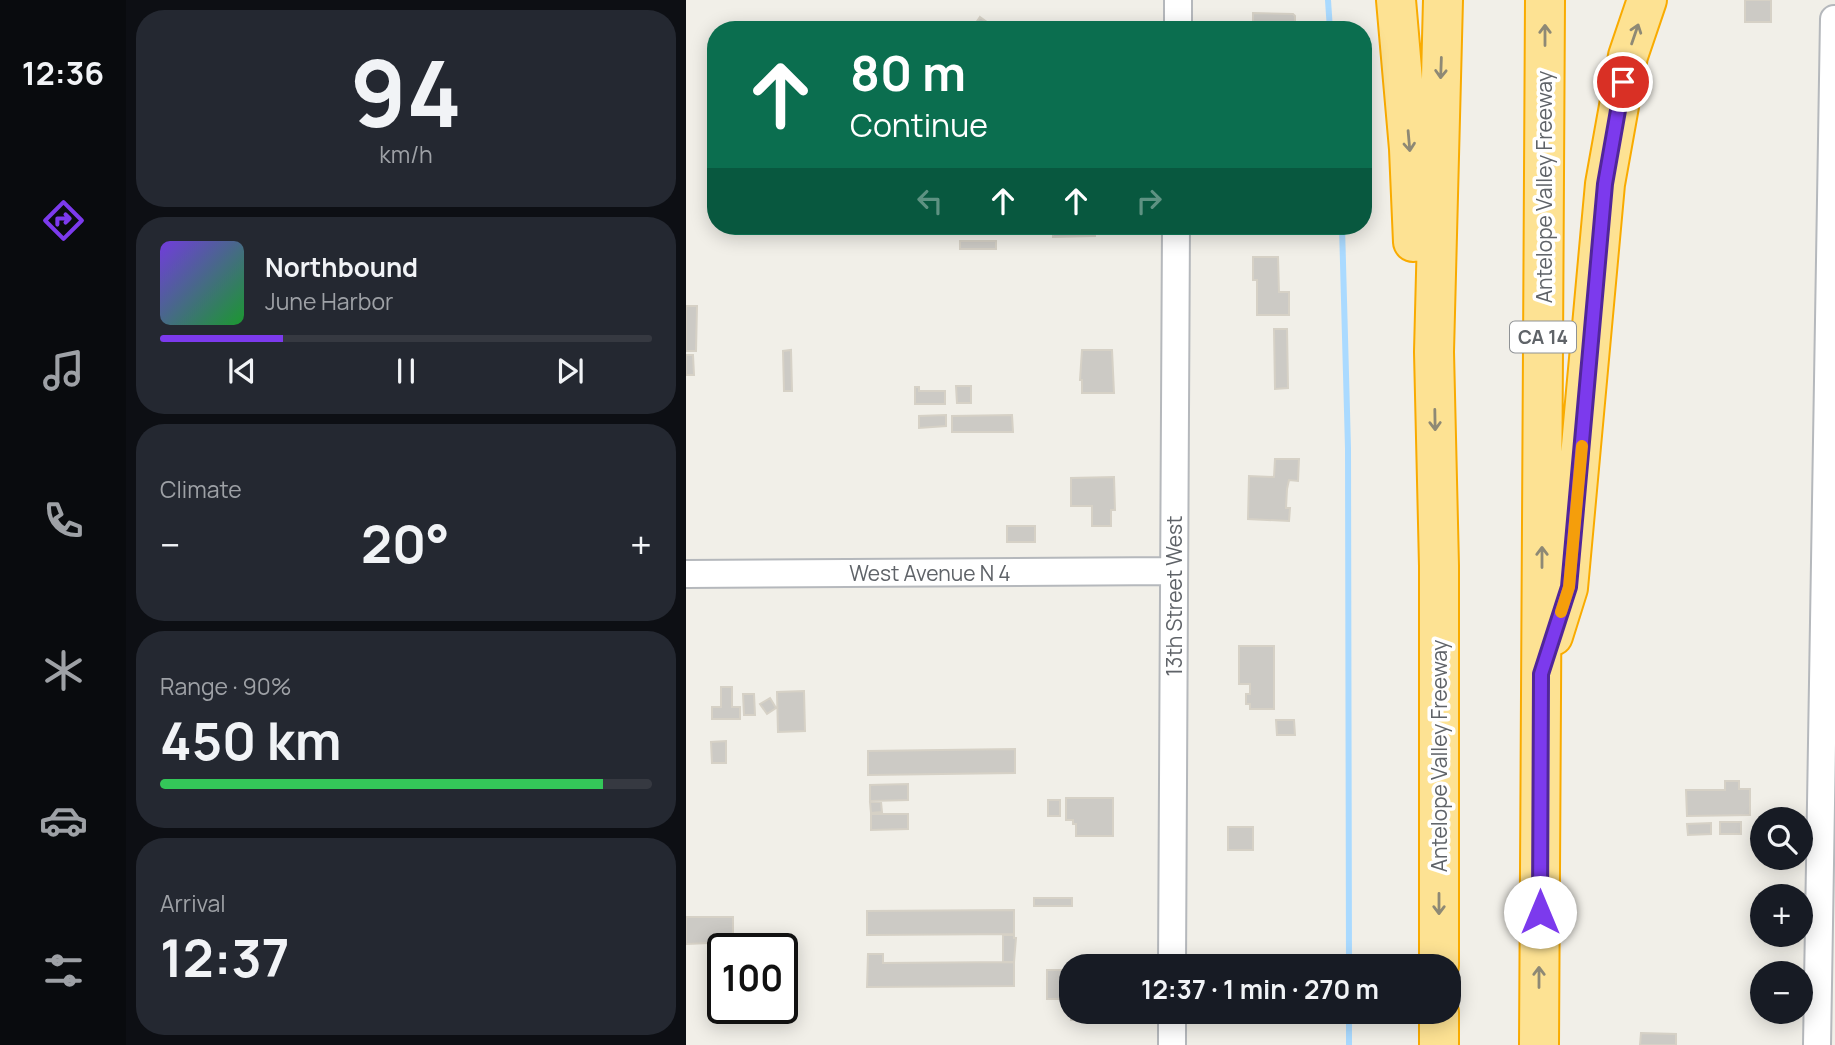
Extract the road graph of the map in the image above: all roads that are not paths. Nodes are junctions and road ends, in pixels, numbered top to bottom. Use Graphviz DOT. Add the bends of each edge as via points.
graph roads {
  1 [pos="1178,0"];
  2 [pos="1396,0"];
  3 [pos="1443,0"];
  4 [pos="1545,0"];
  5 [pos="1647,0"];
  6 [pos="1834,19"];
  7 [pos="1178,21"];
  8 [pos="1176,235"];
  9 [pos="1434,352"];
  10 [pos="1174,571"];
  11 [pos="686,574"];
  12 [pos="1541,674"];
  13 [pos="1172,954"];
  14 [pos="1439,954"];
  15 [pos="1172,1024"];
  16 [pos="1439,1024"];
  17 [pos="1172,1045"];
  18 [pos="1439,1045"];
  19 [pos="1539,1045"];
  20 [pos="1817,1045"];
  1 -- 7 [label="street"];
  2 -- 9 [label="highway, one-way" via="1414,281"];
  3 -- 9 [label="highway, Antelope Valley Freeway, one-way"];
  12 -- 4 [label="highway, Antelope Valley Freeway / CA 14, one-way"];
  12 -- 5 [label="highway, one-way" via="1569,587 1605,184 1628,56"];
  6 -- 20 [label="street"];
  8 -- 10 [label="street, 13th Street West"];
  9 -- 14 [label="highway, Antelope Valley Freeway, one-way"];
  10 -- 11 [label="street, West Avenue N 4"];
  10 -- 13 [label="street, 13th Street West"];
  19 -- 12 [label="highway, Antelope Valley Freeway / CA 14, one-way"];
  15 -- 17 [label="street"];
  16 -- 18 [label="highway"];
}
